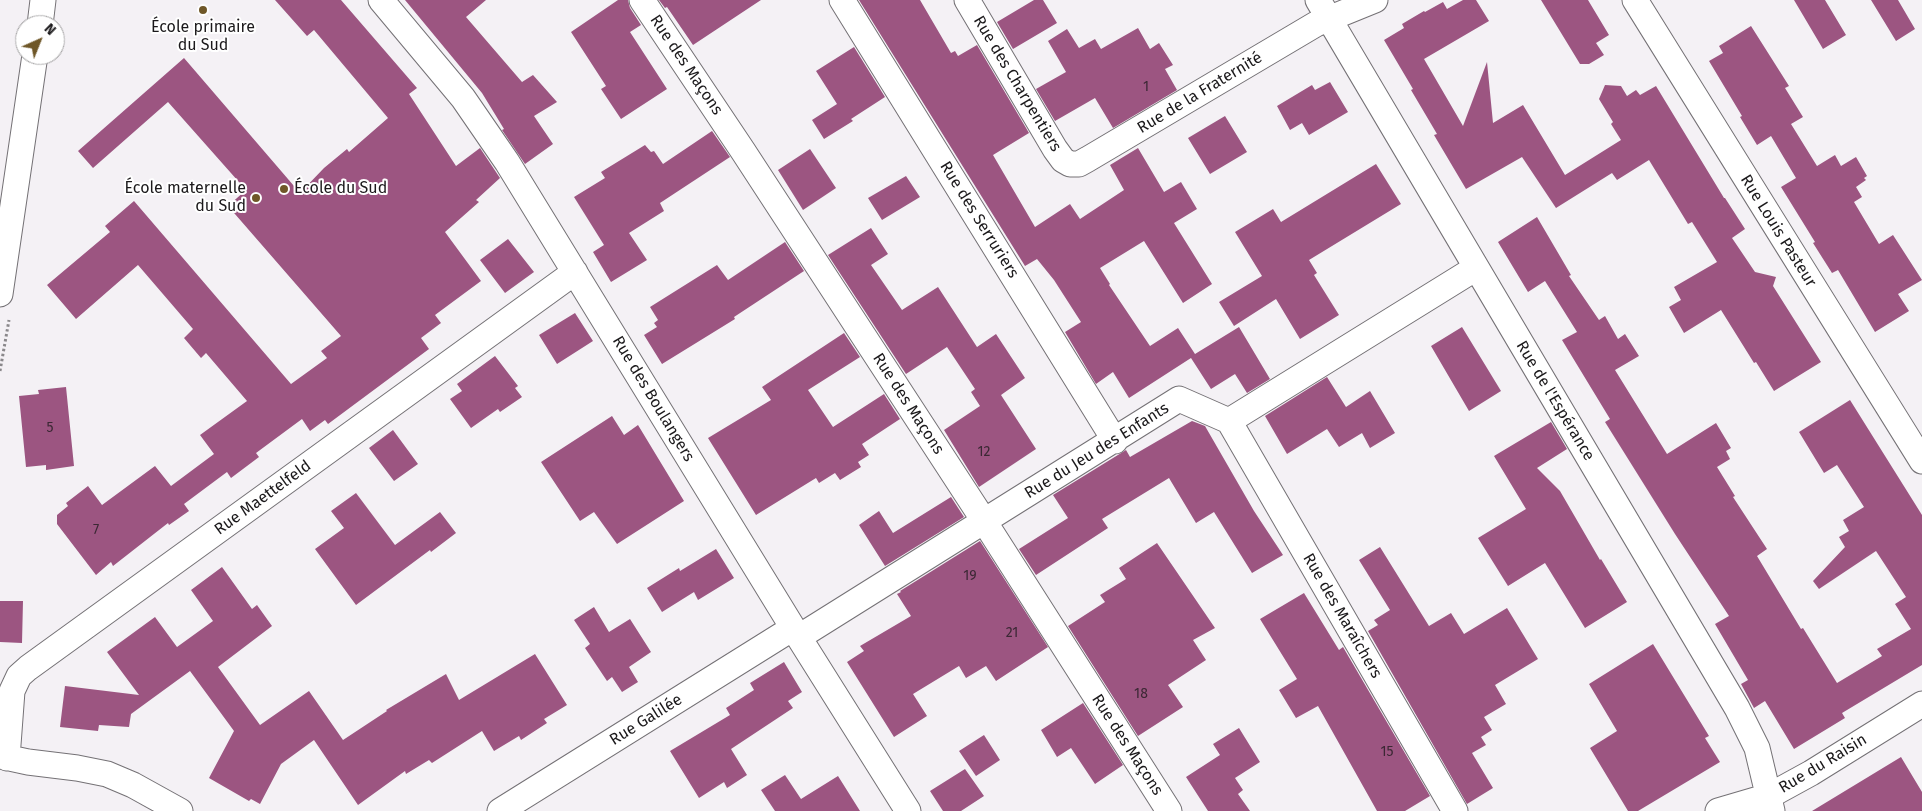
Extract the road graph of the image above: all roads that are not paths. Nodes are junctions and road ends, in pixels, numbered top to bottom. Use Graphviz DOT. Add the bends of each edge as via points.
graph roads {
  1 [pos="43,0"];
  2 [pos="381,0"];
  3 [pos="642,0"];
  4 [pos="842,0"];
  5 [pos="967,0"];
  6 [pos="1375,0"];
  7 [pos="1635,0"];
  8 [pos="1323,9"];
  9 [pos="41,15"];
  10 [pos="34,65"];
  11 [pos="1070,164"];
  12 [pos="1476,268"];
  13 [pos="576,272"];
  14 [pos="0,294"];
  15 [pos="1230,420"];
  16 [pos="1115,441"];
  17 [pos="1922,461"];
  18 [pos="984,522"];
  19 [pos="796,633"];
  20 [pos="1922,704"];
  21 [pos="4,757"];
  22 [pos="1770,804"];
  23 [pos="180,811"];
  24 [pos="500,811"];
  25 [pos="908,811"];
  26 [pos="1169,811"];
  27 [pos="1455,811"];
  28 [pos="1718,811"];
  1 -- 9 [label="street"];
  2 -- 13 [label="street, Rue des Boulangers" via="439,67 484,127"];
  3 -- 18 [label="street, Rue des Maçons" via="744,151"];
  4 -- 16 [label="street, Rue des Serruriers"];
  5 -- 11 [label="street, Rue des Charpentiers" via="1055,150"];
  6 -- 8 [label="street, Rue de la Fraternité"];
  7 -- 17 [label="street, Rue Louis Pasteur"];
  8 -- 11 [label="street, Rue de la Fraternité" via="1088,159"];
  8 -- 12 [label="street, Rue de l'Espérance"];
  10 -- 14 [label="street"];
  12 -- 15 [label="street"];
  12 -- 22 [label="street, Rue de l'Espérance" via="1737,708 1757,748"];
  13 -- 19 [label="street, Rue des Boulangers"];
  13 -- 21 [label="street, Rue Maettelfeld" via="28,668 19,676 12,691"];
  15 -- 16 [label="street, Rue du Jeu des Enfants" via="1179,400"];
  15 -- 27 [label="street, Rue des Maraîchers"];
  16 -- 18 [label="street, Rue du Jeu des Enfants"];
  18 -- 19 [label="street, Rue du Jeu des Enfants"];
  18 -- 26 [label="street, Rue des Maçons"];
  19 -- 24 [label="street, Rue Galilée"];
  19 -- 25 [label="street, Rue des Boulangers"];
  20 -- 22 [label="street, Rue du Raisin" via="1811,773"];
  21 -- 23 [label="street" via="107,774"];
  22 -- 28 [label="street, Rue du Raisin"];
}
